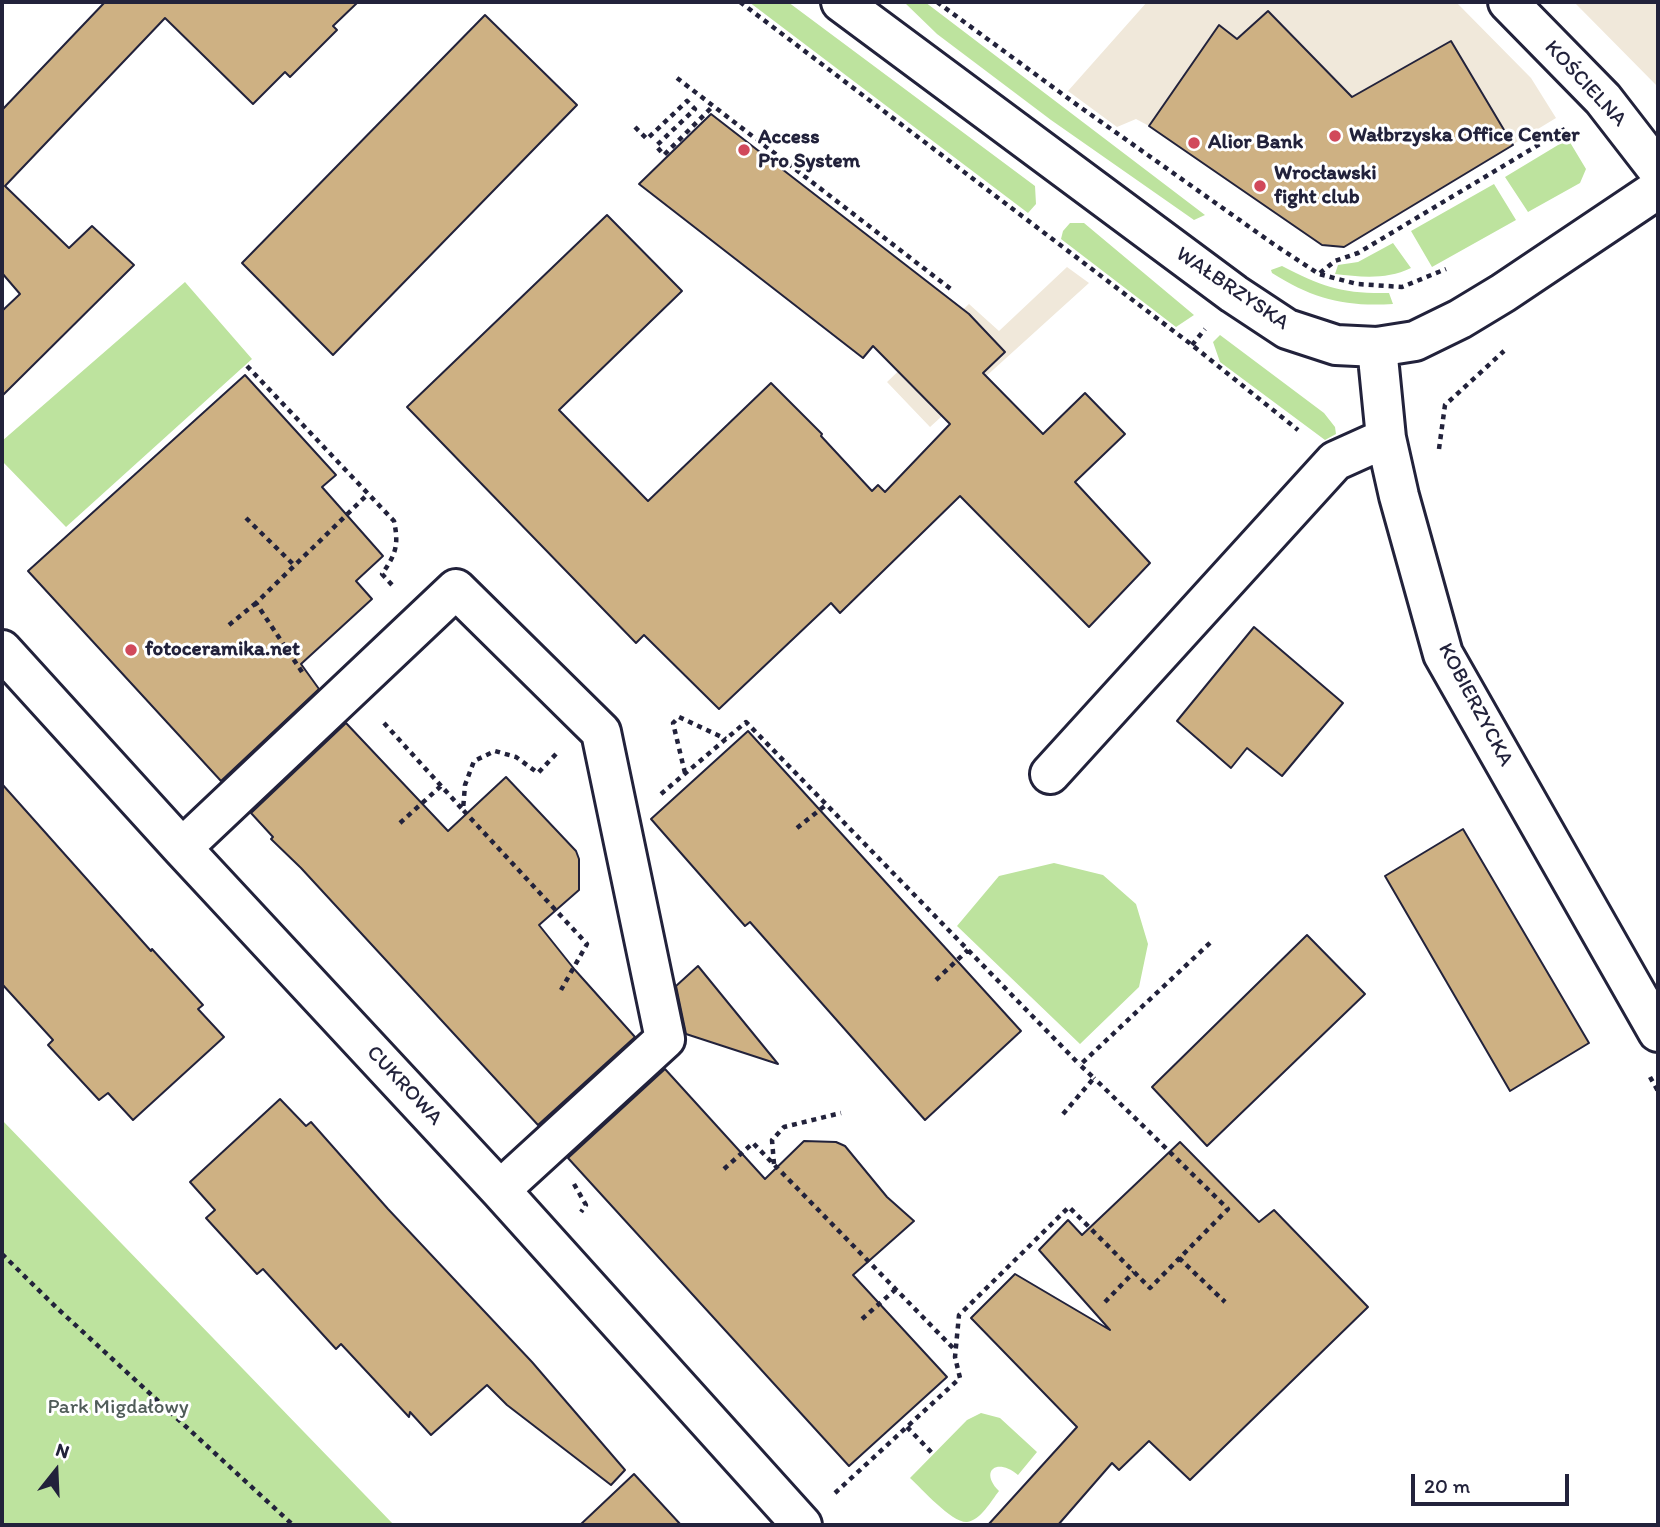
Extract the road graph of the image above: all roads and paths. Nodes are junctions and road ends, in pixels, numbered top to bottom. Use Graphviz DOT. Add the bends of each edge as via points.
graph roads {
  1 [pos="740,2"];
  2 [pos="841,2"];
  3 [pos="937,2"];
  4 [pos="1507,2"];
  5 [pos="677,78"];
  6 [pos="713,106"];
  7 [pos="1574,126"];
  8 [pos="635,127"];
  9 [pos="1658,170"];
  10 [pos="1658,189"];
  11 [pos="1450,267"];
  12 [pos="1319,274"];
  13 [pos="952,290"];
  14 [pos="1515,344"];
  15 [pos="1377,347"];
  16 [pos="247,366"];
  17 [pos="1386,438"];
  18 [pos="1439,450"];
  19 [pos="1335,461"];
  20 [pos="368,495"];
  21 [pos="246,518"];
  22 [pos="295,566"];
  23 [pos="256,603"];
  24 [pos="424,620"];
  25 [pos="229,625"];
  26 [pos="2,650"];
  27 [pos="304,681"];
  28 [pos="379,718"];
  29 [pos="589,720"];
  30 [pos="726,739"];
  31 [pos="685,773"];
  32 [pos="1050,774"];
  33 [pos="441,786"];
  34 [pos="827,804"];
  35 [pos="463,810"];
  36 [pos="400,823"];
  37 [pos="621,828"];
  38 [pos="797,828"];
  39 [pos="182,848"];
  40 [pos="1213,940"];
  41 [pos="968,950"];
  42 [pos="936,980"];
  43 [pos="561,990"];
  44 [pos="1658,1032"];
  45 [pos="1080,1065"];
  46 [pos="1094,1078"];
  47 [pos="841,1113"];
  48 [pos="1063,1114"];
  49 [pos="775,1164"];
  50 [pos="724,1169"];
  51 [pos="500,1190"];
  52 [pos="2,1254"];
  53 [pos="1179,1258"];
  54 [pos="1134,1272"];
  55 [pos="896,1289"];
  56 [pos="1105,1302"];
  57 [pos="1225,1302"];
  58 [pos="862,1319"];
  59 [pos="956,1351"];
  60 [pos="907,1427"];
  61 [pos="933,1454"];
  62 [pos="293,1525"];
  63 [pos="802,1525"];
  1 -- 19 [label="path" via="1192,345"];
  2 -- 15 [label="street, WAŁBRZYSKA" via="1197,268 1287,329 1336,345"];
  3 -- 12 [label="path"];
  4 -- 9 [label="street, KOŚCIELNA" via="1603,99"];
  5 -- 6 [label="path"];
  6 -- 8 [label="path" via="664,155 656,146 695,109 687,101 647,139"];
  6 -- 13 [label="path"];
  7 -- 12 [label="path"];
  10 -- 15 [label="street, WAŁBRZYSKA" via="1460,319 1415,341"];
  11 -- 12 [label="path" via="1402,287 1357,284"];
  14 -- 18 [label="path" via="1445,405"];
  15 -- 17 [label="street, KOBIERZYCKA"];
  16 -- 20 [label="path"];
  17 -- 19 [label="street"];
  17 -- 44 [label="street, KOBIERZYCKA" via="1443,654"];
  19 -- 32 [label="street"];
  20 -- 22 [label="path"];
  20 -- 24 [label="path" via="394,521 393,559 382,573"];
  21 -- 22 [label="path"];
  22 -- 23 [label="path"];
  23 -- 25 [label="path"];
  23 -- 27 [label="path"];
  24 -- 29 [label="street" via="456,589"];
  24 -- 39 [label="street"];
  26 -- 39 [label="street, CUKROWA"];
  28 -- 33 [label="path"];
  29 -- 35 [label="path" via="538,773 495,751 474,761 465,785"];
  29 -- 37 [label="street" via="601,733"];
  30 -- 31 [label="path"];
  30 -- 31 [label="path" via="679,717 673,723"];
  30 -- 34 [label="path" via="746,722"];
  31 -- 37 [label="path"];
  33 -- 35 [label="path"];
  33 -- 36 [label="path"];
  34 -- 38 [label="path"];
  34 -- 41 [label="path"];
  35 -- 43 [label="path" via="587,944"];
  37 -- 51 [label="street" via="665,1040"];
  39 -- 51 [label="street, CUKROWA"];
  40 -- 45 [label="path"];
  41 -- 42 [label="path"];
  41 -- 45 [label="path"];
  45 -- 46 [label="path"];
  46 -- 48 [label="path"];
  46 -- 53 [label="path" via="1228,1209"];
  47 -- 49 [label="path" via="784,1127 772,1140"];
  49 -- 50 [label="path" via="753,1143"];
  49 -- 55 [label="path"];
  51 -- 63 [label="street, CUKROWA"];
  52 -- 62 [label="path"];
  53 -- 54 [label="path" via="1150,1287"];
  53 -- 57 [label="path"];
  54 -- 56 [label="path"];
  54 -- 59 [label="path" via="1069,1207 959,1315"];
  55 -- 58 [label="path"];
  55 -- 59 [label="path"];
  59 -- 60 [label="path" via="960,1378"];
  60 -- 61 [label="path"];
  60 -- 63 [label="path"];
}
